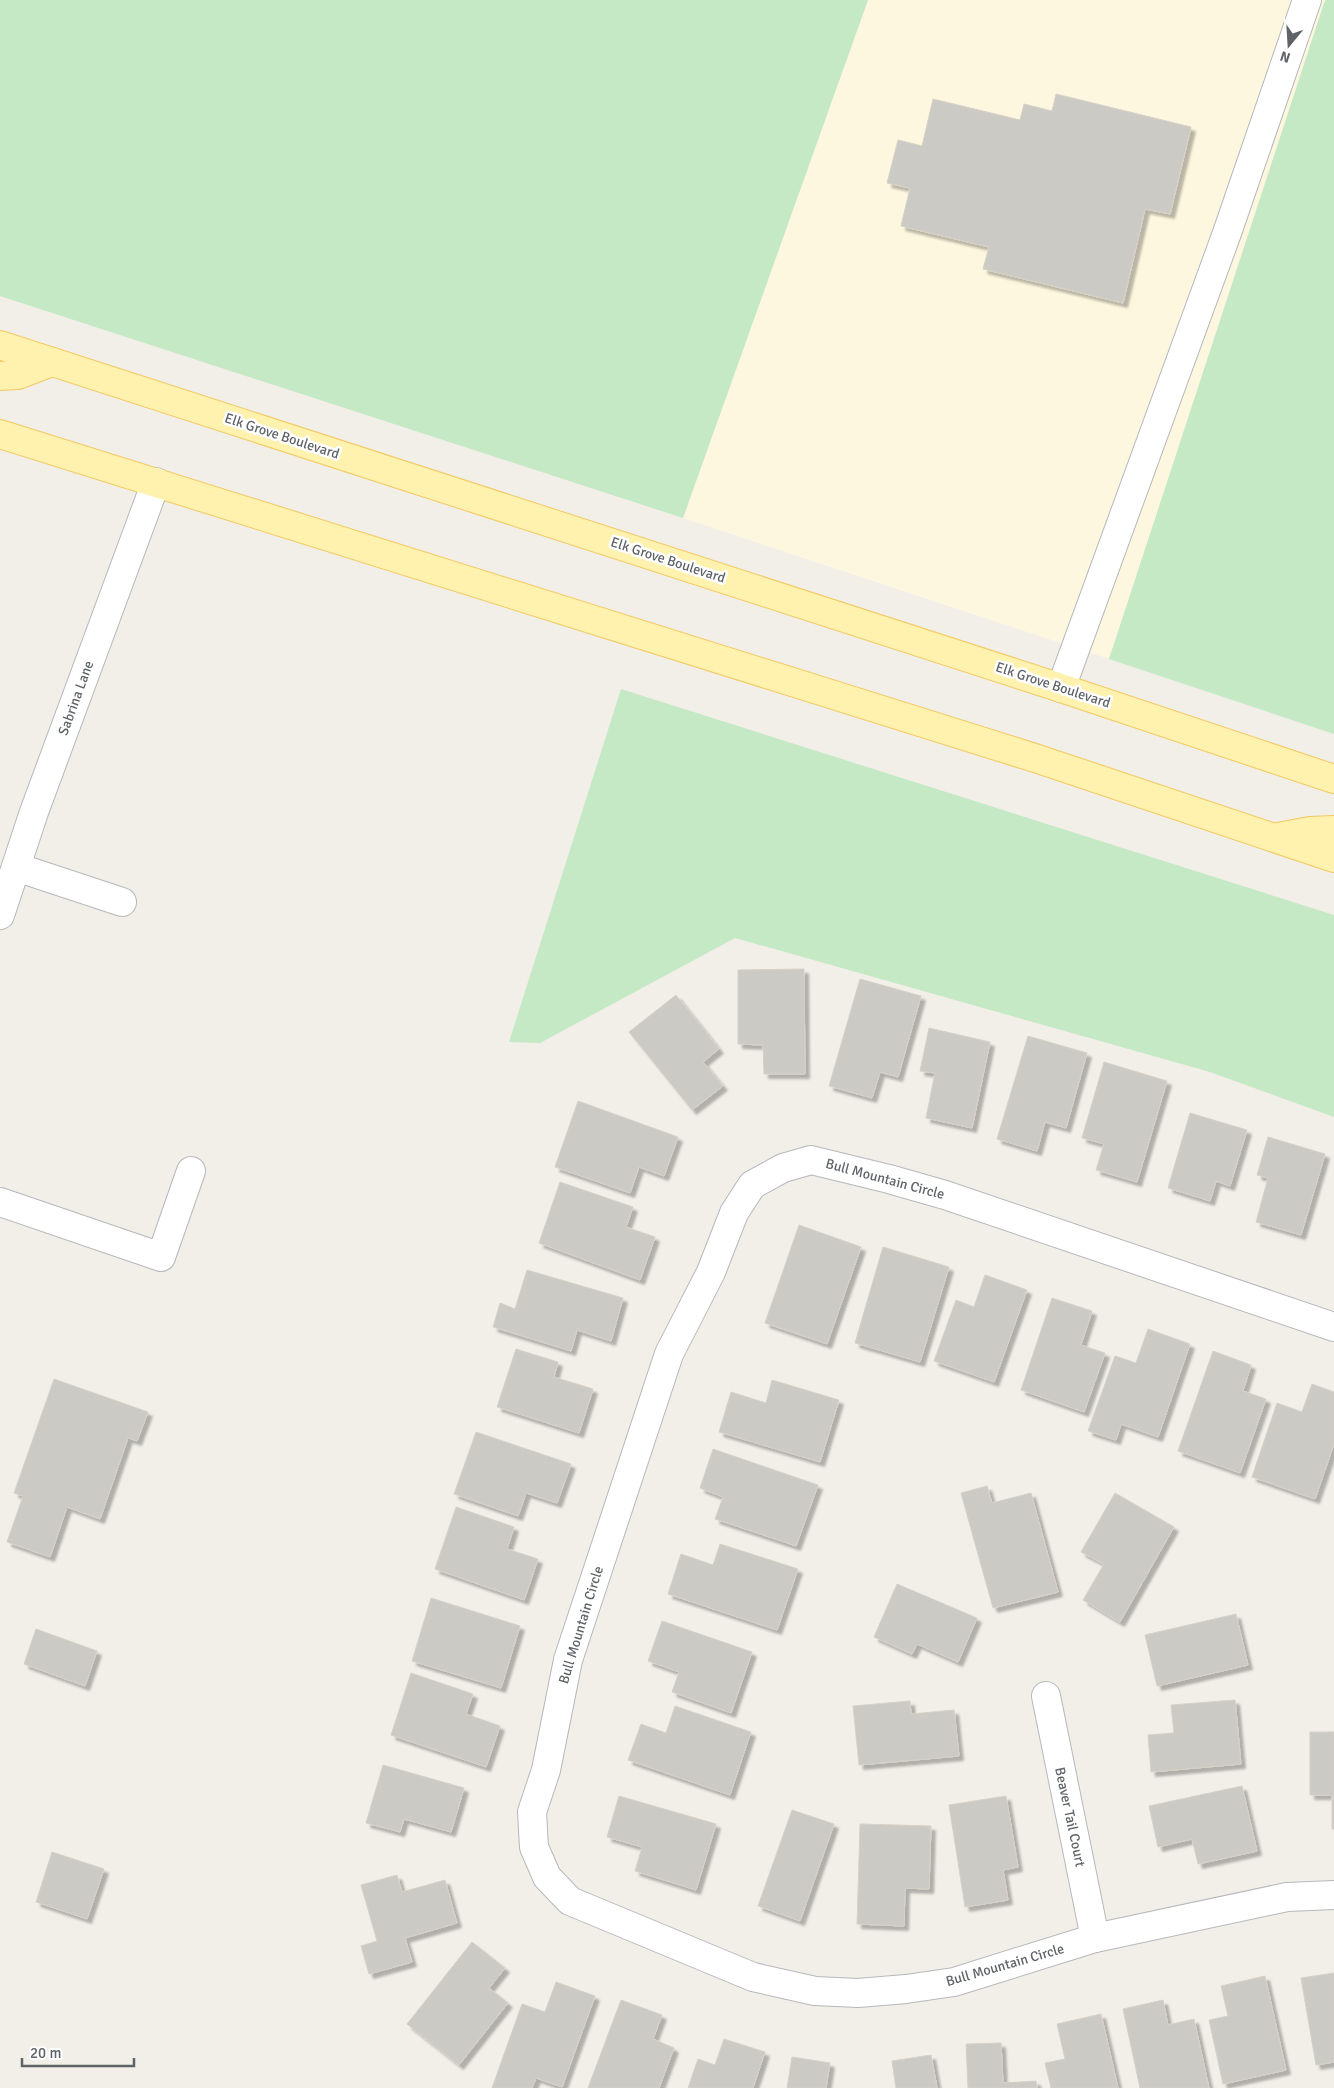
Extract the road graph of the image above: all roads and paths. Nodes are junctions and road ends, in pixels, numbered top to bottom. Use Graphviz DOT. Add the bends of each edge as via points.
graph roads {
  1 [pos="1307,0"];
  2 [pos="0,345"];
  3 [pos="52,362"];
  4 [pos="0,376"];
  5 [pos="0,434"];
  6 [pos="156,482"];
  7 [pos="1061,688"];
  8 [pos="1334,779"];
  9 [pos="1334,830"];
  10 [pos="1274,838"];
  11 [pos="1334,858"];
  12 [pos="16,867"];
  13 [pos="122,902"];
  14 [pos="0,915"];
  15 [pos="191,1171"];
  16 [pos="0,1202"];
  17 [pos="1334,1326"];
  18 [pos="1046,1696"];
  19 [pos="1334,1895"];
  20 [pos="1095,1938"];
  1 -- 7 [label="street" via="1227,233"];
  2 -- 3 [label="main road, Elk Grove Boulevard"];
  3 -- 4 [label="main road" via="18,375"];
  3 -- 7 [label="main road, Elk Grove Boulevard"];
  5 -- 6 [label="main road"];
  6 -- 10 [label="main road" via="1035,758"];
  6 -- 12 [label="street, Sabrina Lane"];
  7 -- 8 [label="main road, Elk Grove Boulevard"];
  9 -- 10 [label="main road"];
  10 -- 11 [label="main road"];
  12 -- 13 [label="street"];
  12 -- 14 [label="street, Sabrina Lane"];
  15 -- 16 [label="street" via="161,1257"];
  17 -- 20 [label="street, Bull Mountain Circle" via="945,1195 811,1160 783,1168 752,1185 734,1213 711,1272 669,1354 568,1660 546,1770 532,1812 534,1847 547,1877 570,1901 753,1977 814,1991 858,1993 954,1982"];
  18 -- 20 [label="street, Beaver Tail Court"];
  19 -- 20 [label="street, Bull Mountain Circle" via="1287,1897"];
}
